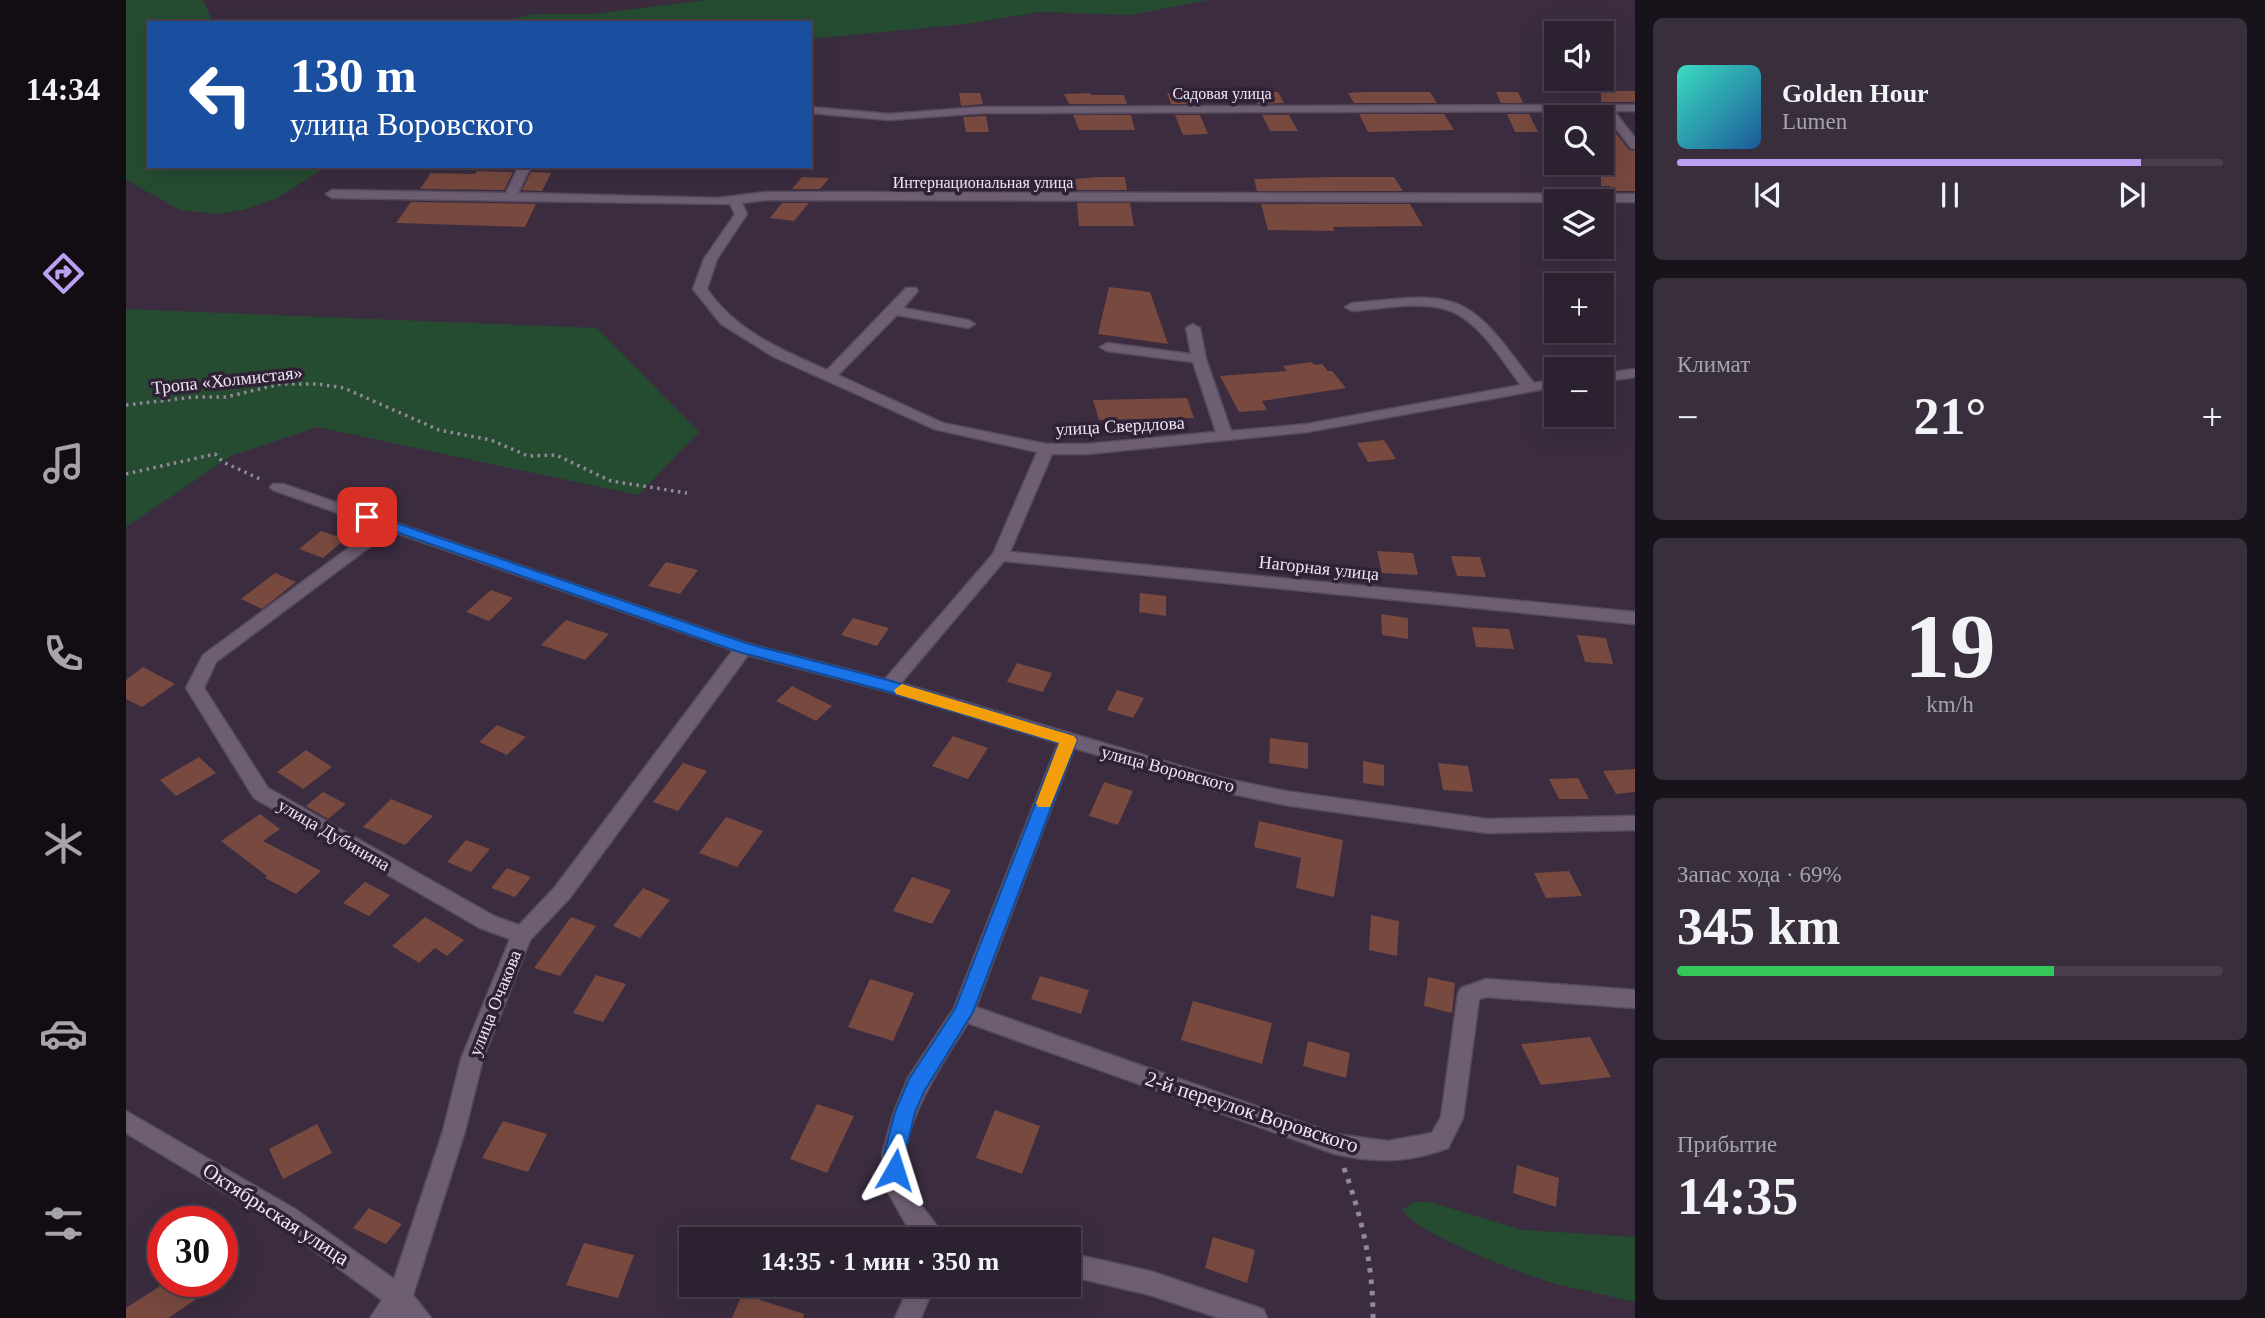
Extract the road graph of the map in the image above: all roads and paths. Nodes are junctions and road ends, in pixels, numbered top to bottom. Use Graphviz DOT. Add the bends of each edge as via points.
graph roads {
  1 [pos="1544,108"];
  2 [pos="1614,108"];
  3 [pos="1635,108"];
  4 [pos="812,110"];
  5 [pos="1614,118"];
  6 [pos="1635,146"];
  7 [pos="524,168"];
  8 [pos="332,194"];
  9 [pos="510,197"];
  10 [pos="1635,198"];
  11 [pos="735,201"];
  12 [pos="911,291"];
  13 [pos="1352,307"];
  14 [pos="894,310"];
  15 [pos="968,324"];
  16 [pos="1193,328"];
  17 [pos="1107,347"];
  18 [pos="1199,359"];
  19 [pos="1635,373"];
  20 [pos="829,376"];
  21 [pos="1614,376"];
  22 [pos="1544,384"];
  23 [pos="1529,386"];
  24 [pos="126,405"];
  25 [pos="1225,436"];
  26 [pos="1046,449"];
  27 [pos="126,474"];
  28 [pos="278,487"];
  29 [pos="687,493"];
  30 [pos="389,525"];
  31 [pos="1000,556"];
  32 [pos="1635,618"];
  33 [pos="744,649"];
  34 [pos="888,686"];
  35 [pos="1068,740"];
  36 [pos="1635,823"];
  37 [pos="522,935"];
  38 [pos="1635,999"];
  39 [pos="963,1012"];
  40 [pos="126,1121"];
  41 [pos="1335,1144"];
  42 [pos="922,1227"];
  43 [pos="1081,1267"];
  44 [pos="917,1297"];
  45 [pos="400,1298"];
  46 [pos="383,1318"];
  47 [pos="418,1318"];
  48 [pos="908,1318"];
  49 [pos="1254,1318"];
  50 [pos="1373,1318"];
  1 -- 4 [label="street, Садовая улица" via="995,110 889,117"];
  2 -- 3 [label="street, Садовая улица"];
  5 -- 6 [label="street"];
  7 -- 9 [label="street"];
  8 -- 9 [label="street, Интернациональная улица"];
  9 -- 11 [label="street, Интернациональная улица"];
  10 -- 11 [label="street, Интернациональная улица" via="767,196"];
  11 -- 20 [label="street, улица Свердлова" via="741,214 705,268 700,289 727,319 757,342"];
  12 -- 14 [label="street"];
  13 -- 23 [label="street" via="1437,304 1462,311"];
  14 -- 15 [label="street"];
  14 -- 20 [label="street"];
  16 -- 18 [label="street"];
  17 -- 18 [label="street"];
  18 -- 25 [label="street"];
  19 -- 21 [label="street"];
  20 -- 26 [label="street, улица Свердлова" via="939,426"];
  22 -- 23 [label="street, улица Свердлова"];
  23 -- 25 [label="street, улица Свердлова" via="1307,428"];
  24 -- 29 [label="path, Тропа «Холмистая»" via="226,397 281,384 331,386 360,393 439,430 491,440 528,456 556,455 611,481"];
  25 -- 26 [label="street, улица Свердлова"];
  26 -- 31 [label="street"];
  27 -- 28 [label="path" via="215,454"];
  28 -- 30 [label="street, улица Воровского"];
  30 -- 33 [label="street, улица Воровского"];
  30 -- 37 [label="street, улица Дубинина" via="209,659 195,688 261,793 487,922"];
  31 -- 32 [label="street, Нагорная улица"];
  31 -- 34 [label="street"];
  33 -- 34 [label="street, улица Воровского"];
  33 -- 37 [label="street, улица Очакова" via="562,894"];
  34 -- 35 [label="street, улица Воровского"];
  35 -- 36 [label="street, улица Воровского" via="1218,784 1285,798 1487,826"];
  35 -- 39 [label="street"];
  37 -- 45 [label="street, улица Очакова" via="471,1059 454,1131"];
  38 -- 41 [label="street, 2-й переулок Воровского" via="1486,988 1469,994 1452,1118 1440,1141 1415,1150 1378,1153"];
  39 -- 41 [label="street, 2-й переулок Воровского"];
  39 -- 42 [label="street" via="916,1085 894,1154 896,1185"];
  40 -- 45 [label="street, Октябрьская улица" via="287,1217"];
  41 -- 50 [label="path" via="1364,1223 1374,1272"];
  43 -- 49 [label="street" via="1150,1283"];
  44 -- 48 [label="street"];
  45 -- 46 [label="street"];
  45 -- 47 [label="street, Октябрьская улица"];
}
